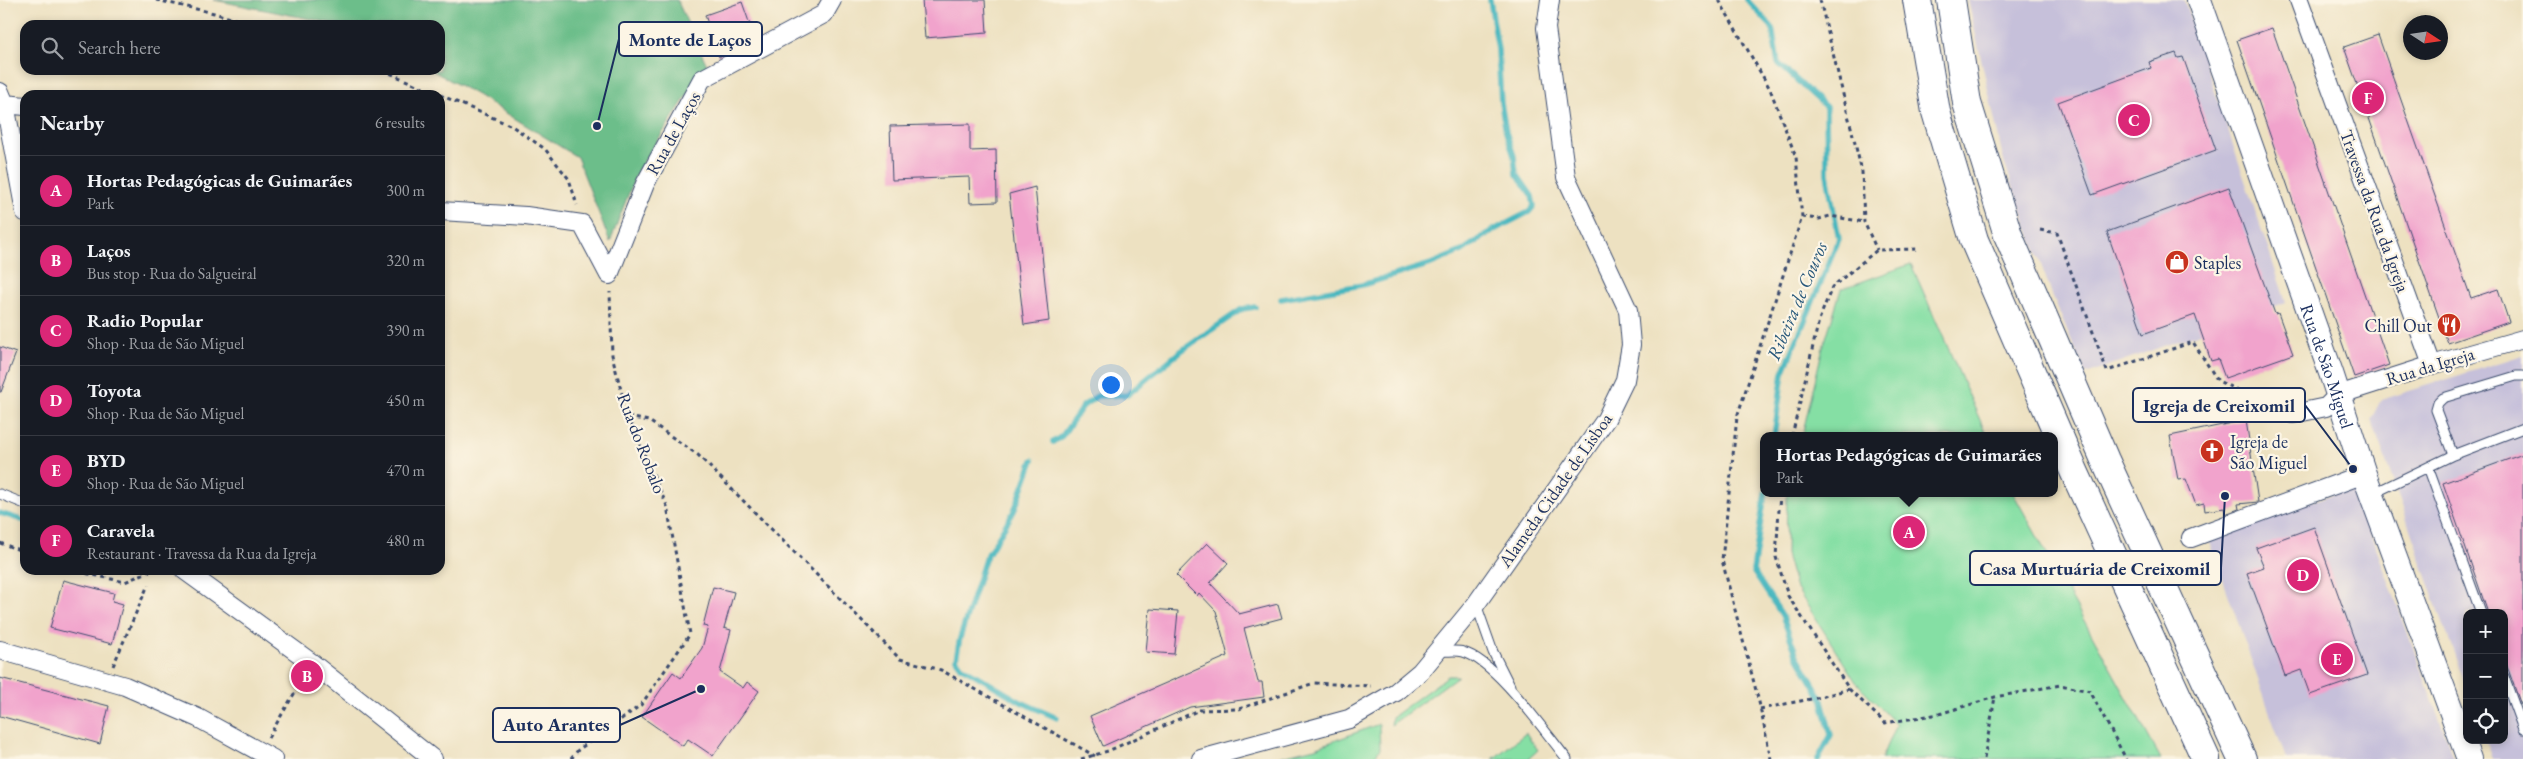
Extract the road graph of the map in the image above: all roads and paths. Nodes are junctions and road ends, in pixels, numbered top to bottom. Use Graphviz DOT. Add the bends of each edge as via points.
graph roads {
  1 [pos="156,0"];
  2 [pos="832,0"];
  3 [pos="1550,0"];
  4 [pos="1719,0"];
  5 [pos="1820,0"];
  6 [pos="1917,0"];
  7 [pos="1951,0"];
  8 [pos="2199,0"];
  9 [pos="2299,0"];
  10 [pos="237,20"];
  11 [pos="394,75"];
  12 [pos="429,90"];
  13 [pos="445,97"];
  14 [pos="2,98"];
  15 [pos="20,104"];
  16 [pos="20,187"];
  17 [pos="445,211"];
  18 [pos="1802,217"];
  19 [pos="1864,222"];
  20 [pos="582,224"];
  21 [pos="2040,230"];
  22 [pos="1920,249"];
  23 [pos="1877,250"];
  24 [pos="609,275"];
  25 [pos="2523,339"];
  26 [pos="2432,365"];
  27 [pos="2523,376"];
  28 [pos="2338,395"];
  29 [pos="2293,414"];
  30 [pos="628,417"];
  31 [pos="2523,428"];
  32 [pos="1793,432"];
  33 [pos="2057,432"];
  34 [pos="2058,434"];
  35 [pos="2453,456"];
  36 [pos="2428,467"];
  37 [pos="2368,484"];
  38 [pos="0,494"];
  39 [pos="1780,497"];
  40 [pos="20,502"];
  41 [pos="2191,538"];
  42 [pos="0,542"];
  43 [pos="20,550"];
  44 [pos="94,575"];
  45 [pos="141,575"];
  46 [pos="191,575"];
  47 [pos="148,585"];
  48 [pos="1476,604"];
  49 [pos="2480,609"];
  50 [pos="0,650"];
  51 [pos="1439,651"];
  52 [pos="312,663"];
  53 [pos="106,680"];
  54 [pos="1402,688"];
  55 [pos="2508,688"];
  56 [pos="1849,689"];
  57 [pos="1514,693"];
  58 [pos="1994,697"];
  59 [pos="1760,709"];
  60 [pos="2523,729"];
  61 [pos="266,755"];
  62 [pos="1095,756"];
  63 [pos="433,759"];
  64 [pos="571,759"];
  65 [pos="1081,759"];
  66 [pos="1201,759"];
  67 [pos="1567,759"];
  68 [pos="1771,759"];
  69 [pos="1984,759"];
  70 [pos="2126,759"];
  71 [pos="2206,759"];
  72 [pos="2242,759"];
  73 [pos="2469,759"];
  1 -- 10 [label="path"];
  2 -- 24 [label="street, Rua de Laços" via="824,14 702,79 645,184"];
  3 -- 48 [label="street, Alameda Cidade de Lisboa" via="1546,28 1566,177 1628,310 1631,345 1625,380 1606,420"];
  4 -- 18 [label="path" via="1770,89 1796,157"];
  5 -- 19 [label="path" via="1862,172"];
  6 -- 33 [label="highway" via="1936,112 1974,240"];
  7 -- 72 [label="highway" via="1967,103 2008,235 2105,460"];
  8 -- 28 [label="main road, Rua de São Miguel"];
  9 -- 26 [label="street, Travessa da Rua da Igreja"];
  11 -- 12 [label="path"];
  13 -- 20 [label="path" via="512,126 545,149 569,179"];
  14 -- 15 [label="street"];
  14 -- 16 [label="street"];
  17 -- 20 [label="street" via="526,216"];
  18 -- 19 [label="path" via="1818,219 1830,216"];
  18 -- 59 [label="path" via="1737,418 1722,560"];
  19 -- 23 [label="path"];
  20 -- 24 [label="street"];
  21 -- 29 [label="path" via="2057,232 2106,370 2193,342 2218,381"];
  22 -- 23 [label="path"];
  23 -- 32 [label="path" via="1832,287 1819,320"];
  24 -- 30 [label="path, Rua do Robalo" via="612,355"];
  25 -- 26 [label="street, Rua da Igreja"];
  26 -- 28 [label="street, Rua da Igreja"];
  27 -- 35 [label="lane" via="2443,398 2438,403 2436,410"];
  28 -- 29 [label="street, Rua da Igreja" via="2326,406"];
  28 -- 37 [label="main road, Rua de São Miguel"];
  30 -- 62 [label="path" via="649,421 698,455 900,659 941,670"];
  30 -- 64 [label="path, Rua do Robalo" via="666,506 690,634 641,705 578,750"];
  31 -- 35 [label="lane"];
  34 -- 71 [label="highway"];
  35 -- 36 [label="lane"];
  36 -- 37 [label="lane"];
  36 -- 49 [label="lane"];
  37 -- 41 [label="street"];
  37 -- 73 [label="main road, Rua de São Miguel"];
  38 -- 40 [label="lane"];
  39 -- 56 [label="path" via="1776,557 1788,596"];
  42 -- 43 [label="path"];
  44 -- 45 [label="path" via="125,582"];
  46 -- 52 [label="street"];
  47 -- 53 [label="path"];
  48 -- 51 [label="street, Alameda Cidade de Lisboa"];
  48 -- 57 [label="lane" via="1493,652"];
  50 -- 53 [label="street"];
  51 -- 54 [label="street, Alameda Cidade de Lisboa"];
  51 -- 57 [label="lane" via="1462,652 1476,658"];
  52 -- 61 [label="path"];
  52 -- 63 [label="street"];
  53 -- 61 [label="street" via="198,718"];
  54 -- 62 [label="path" via="1314,683 1239,709 1198,710"];
  54 -- 66 [label="street, Alameda Cidade de Lisboa" via="1349,720"];
  55 -- 60 [label="lane"];
  56 -- 58 [label="path" via="1885,723 1939,714"];
  56 -- 59 [label="path"];
  57 -- 67 [label="lane"];
  58 -- 69 [label="path"];
  58 -- 70 [label="path" via="2060,685 2090,691"];
  59 -- 68 [label="path"];
  62 -- 65 [label="path"];
}
